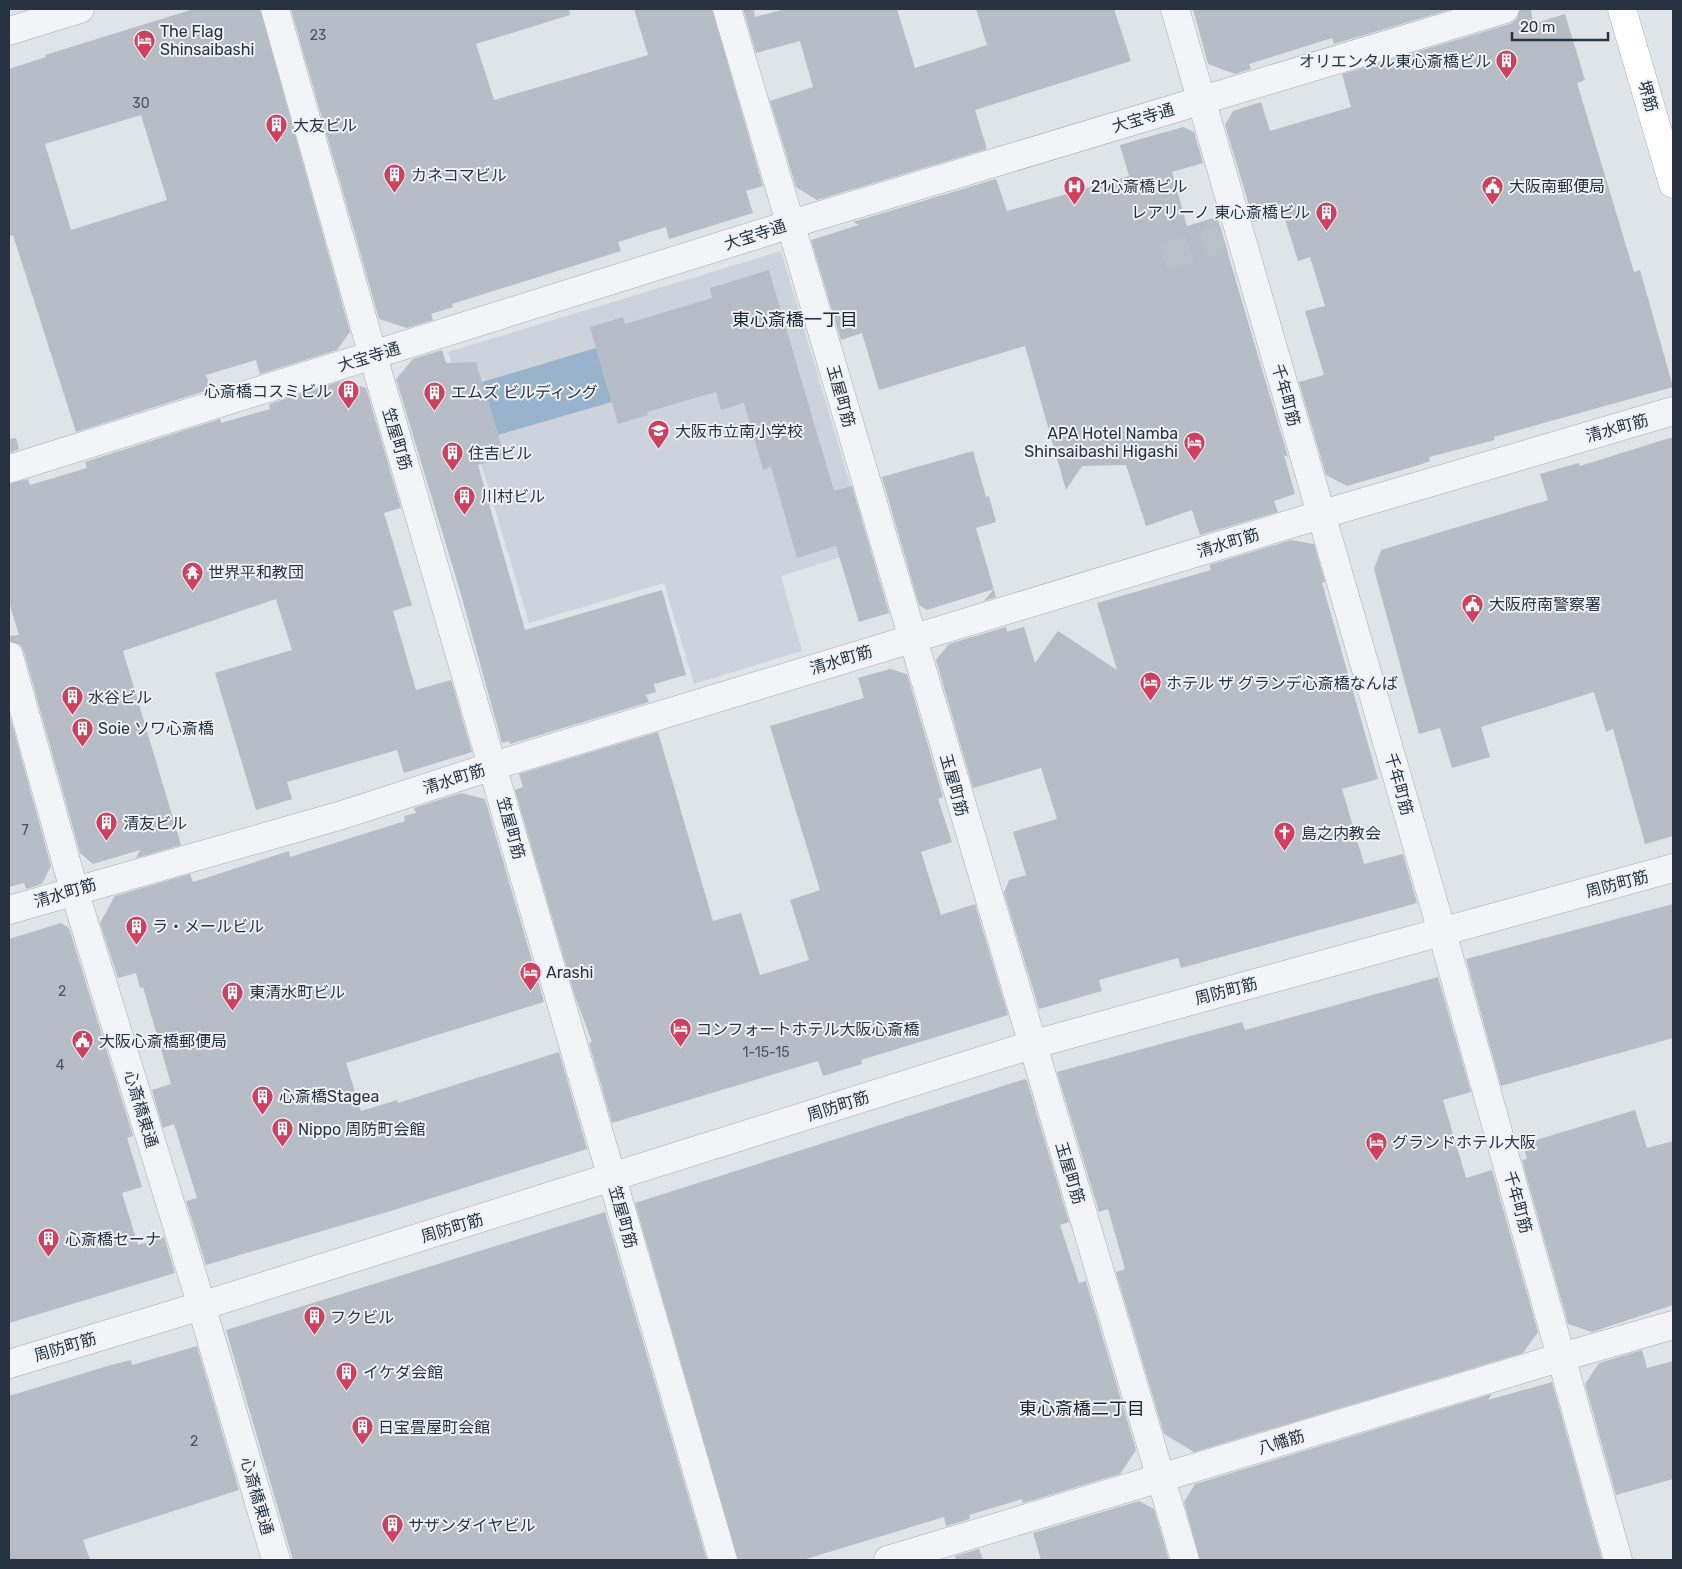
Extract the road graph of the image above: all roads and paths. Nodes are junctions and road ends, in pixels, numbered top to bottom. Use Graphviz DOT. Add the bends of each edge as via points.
graph roads {
  1 [pos="80,9"];
  2 [pos="275,9"];
  3 [pos="727,9"];
  4 [pos="1175,9"];
  5 [pos="1504,9"];
  6 [pos="1622,9"];
  7 [pos="9,31"];
  8 [pos="1202,100"];
  9 [pos="1673,184"];
  10 [pos="791,224"];
  11 [pos="373,356"];
  12 [pos="1673,411"];
  13 [pos="9,469"];
  14 [pos="1320,515"];
  15 [pos="911,639"];
  16 [pos="9,656"];
  17 [pos="493,766"];
  18 [pos="1673,868"];
  19 [pos="74,890"];
  20 [pos="9,910"];
  21 [pos="1442,932"];
  22 [pos="1031,1045"];
  23 [pos="612,1178"];
  24 [pos="202,1306"];
  25 [pos="1673,1325"];
  26 [pos="1562,1357"];
  27 [pos="9,1364"];
  28 [pos="1161,1479"];
  29 [pos="276,1560"];
  30 [pos="723,1560"];
  31 [pos="888,1560"];
  32 [pos="1185,1560"];
  33 [pos="1618,1560"];
  1 -- 7 [label="street"];
  2 -- 11 [label="street, 笠屋町筋"];
  3 -- 10 [label="street, 玉屋町筋"];
  4 -- 8 [label="street, 千年町筋"];
  5 -- 8 [label="street, 大宝寺通"];
  6 -- 9 [label="main road, 堺筋"];
  8 -- 10 [label="street, 大宝寺通"];
  8 -- 14 [label="street, 千年町筋" via="1232,236"];
  10 -- 11 [label="street, 大宝寺通"];
  10 -- 15 [label="street, 玉屋町筋"];
  11 -- 13 [label="street, 大宝寺通"];
  11 -- 17 [label="street, 笠屋町筋"];
  12 -- 14 [label="street, 清水町筋"];
  14 -- 15 [label="street, 清水町筋"];
  14 -- 21 [label="street, 千年町筋"];
  15 -- 17 [label="street, 清水町筋"];
  15 -- 22 [label="street, 玉屋町筋"];
  16 -- 19 [label="street, 心斎橋東通"];
  17 -- 19 [label="street, 清水町筋" via="342,814"];
  17 -- 23 [label="street, 笠屋町筋"];
  18 -- 21 [label="street, 周防町筋"];
  19 -- 20 [label="street, 清水町筋"];
  19 -- 24 [label="street, 心斎橋東通"];
  21 -- 22 [label="street, 周防町筋"];
  21 -- 26 [label="street, 千年町筋"];
  22 -- 23 [label="street, 周防町筋"];
  22 -- 28 [label="street, 玉屋町筋"];
  23 -- 24 [label="street, 周防町筋"];
  23 -- 30 [label="street, 笠屋町筋"];
  24 -- 27 [label="street, 周防町筋"];
  24 -- 29 [label="street, 心斎橋東通"];
  25 -- 26 [label="street, 八幡筋"];
  26 -- 28 [label="street, 八幡筋"];
  26 -- 33 [label="street, 千年町筋"];
  28 -- 31 [label="street, 八幡筋"];
  28 -- 32 [label="street, 玉屋町筋"];
}
